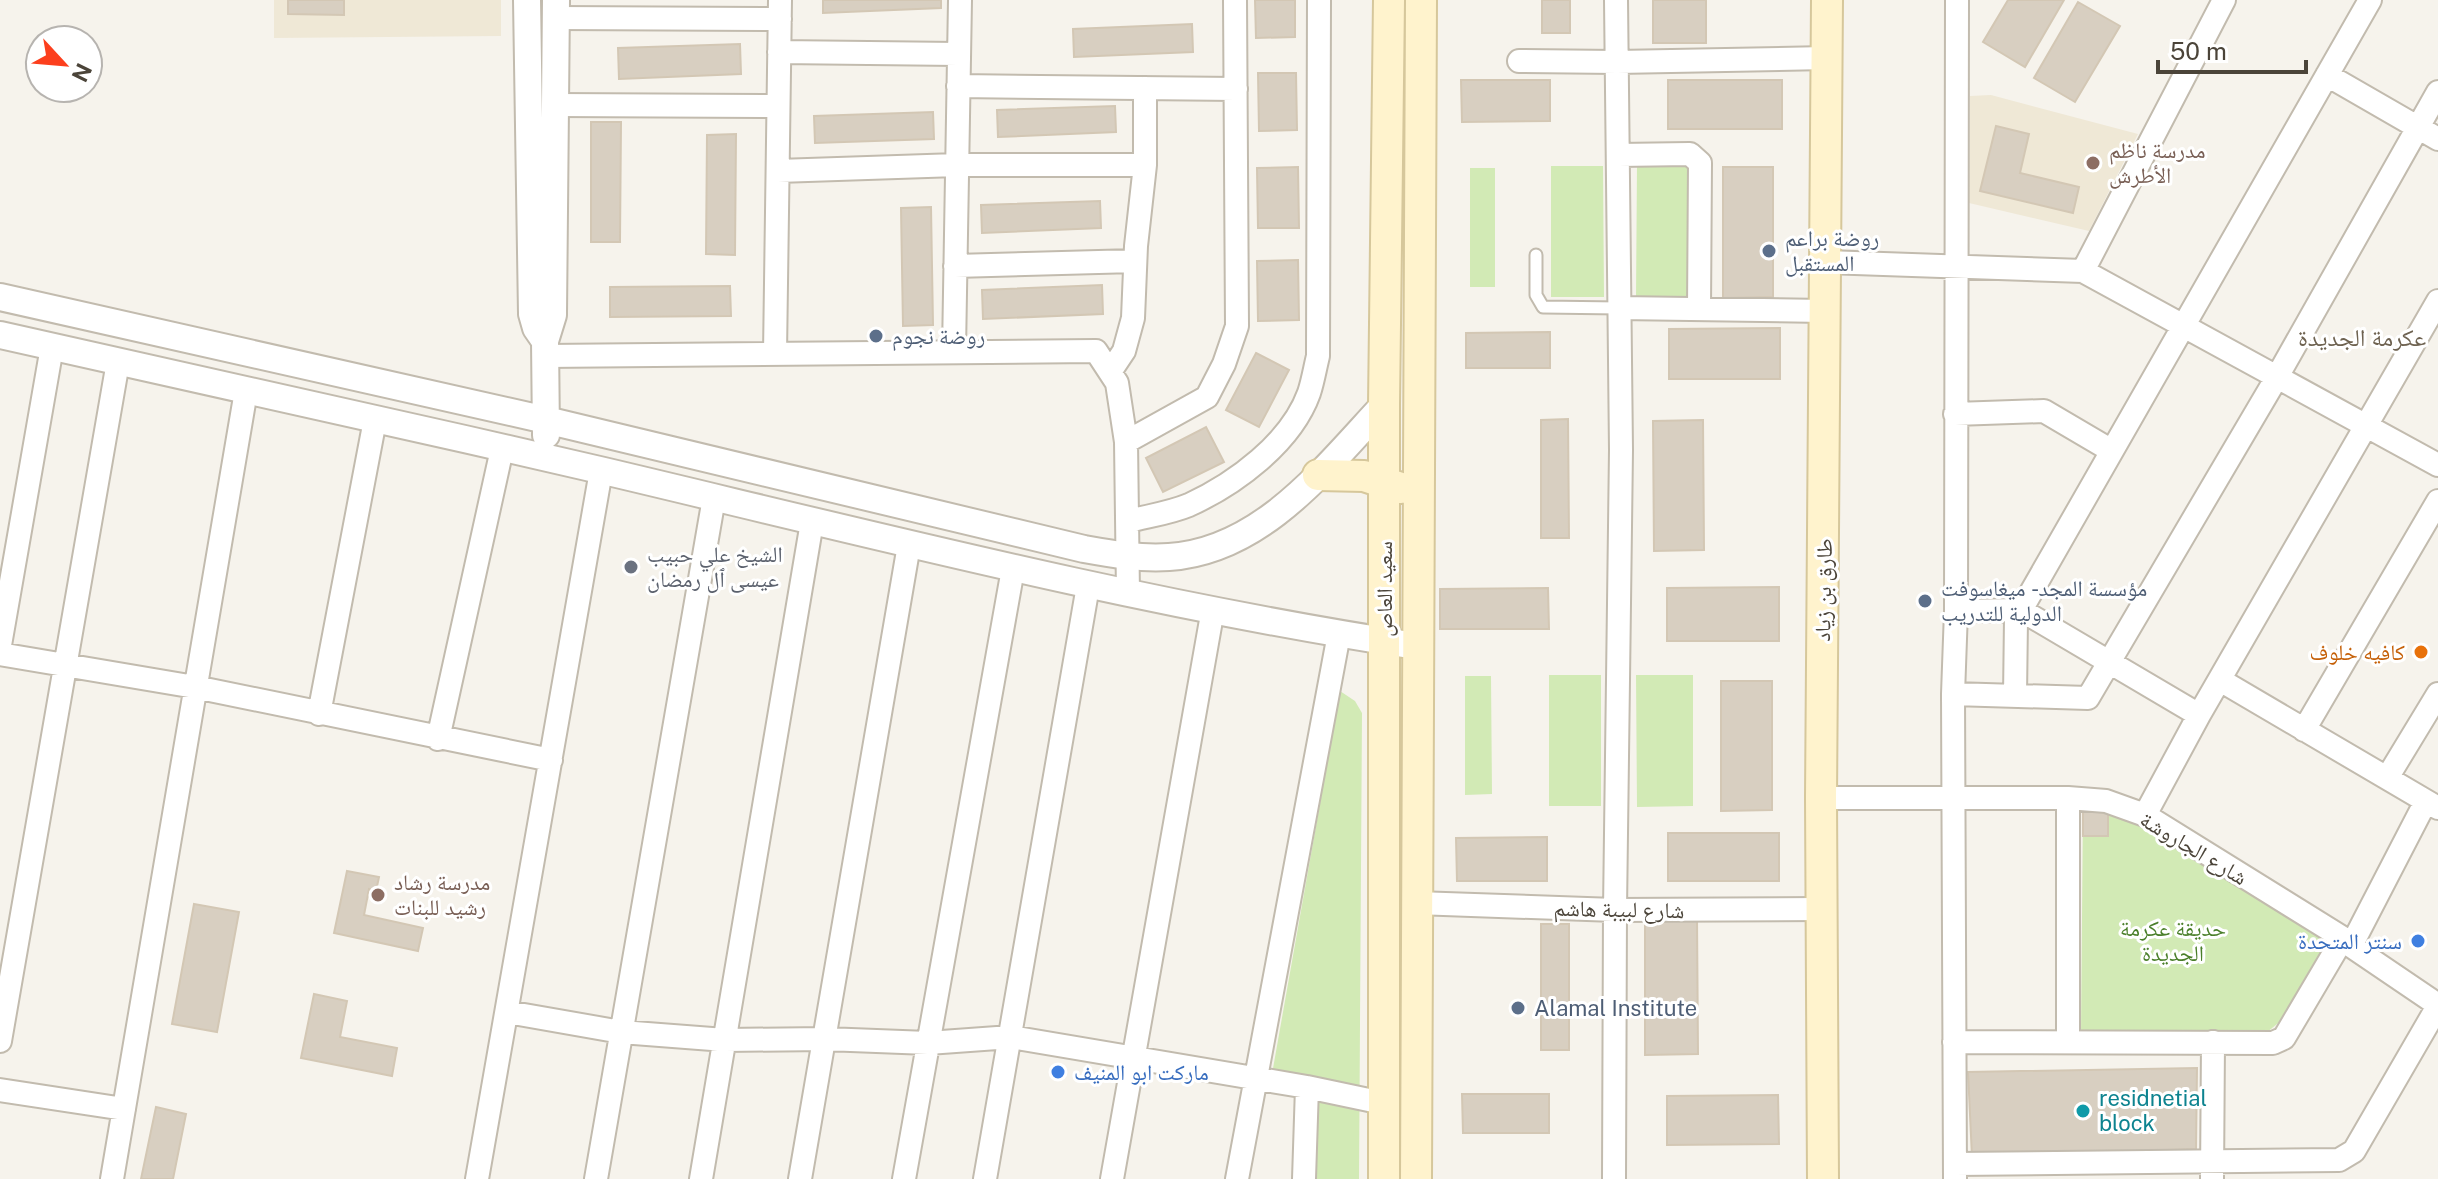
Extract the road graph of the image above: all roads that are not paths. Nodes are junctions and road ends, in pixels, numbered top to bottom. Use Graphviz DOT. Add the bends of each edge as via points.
graph roads {
  1 [pos="527,0"];
  2 [pos="960,0"];
  3 [pos="1235,0"];
  4 [pos="1319,0"];
  5 [pos="1389,0"];
  6 [pos="1421,0"];
  7 [pos="1616,0"];
  8 [pos="1827,0"];
  9 [pos="1957,0"];
  10 [pos="2224,0"];
  11 [pos="2370,0"];
  12 [pos="556,9"];
  13 [pos="780,9"];
  14 [pos="779,52"];
  15 [pos="958,54"];
  16 [pos="1827,58"];
  17 [pos="1519,61"];
  18 [pos="1617,62"];
  19 [pos="2327,75"];
  20 [pos="958,86"];
  21 [pos="1145,88"];
  22 [pos="1236,89"];
  23 [pos="2438,92"];
  24 [pos="554,105"];
  25 [pos="778,106"];
  26 [pos="2418,127"];
  27 [pos="2438,139"];
  28 [pos="1618,155"];
  29 [pos="957,165"];
  30 [pos="1145,165"];
  31 [pos="778,171"];
  32 [pos="1536,255"];
  33 [pos="1135,261"];
  34 [pos="1826,262"];
  35 [pos="955,266"];
  36 [pos="1957,267"];
  37 [pos="2083,271"];
  38 [pos="0,297"];
  39 [pos="2438,301"];
  40 [pos="1619,308"];
  41 [pos="1699,309"];
  42 [pos="1825,311"];
  43 [pos="2183,326"];
  44 [pos="0,335"];
  45 [pos="52,347"];
  46 [pos="545,349"];
  47 [pos="954,351"];
  48 [pos="775,354"];
  49 [pos="118,362"];
  50 [pos="1110,372"];
  51 [pos="2277,377"];
  52 [pos="246,391"];
  53 [pos="1384,405"];
  54 [pos="1955,414"];
  55 [pos="375,420"];
  56 [pos="546,420"];
  57 [pos="2366,426"];
  58 [pos="1126,442"];
  59 [pos="502,449"];
  60 [pos="2112,451"];
  61 [pos="545,458"];
  62 [pos="2438,465"];
  63 [pos="601,471"];
  64 [pos="1318,475"];
  65 [pos="1384,481"];
  66 [pos="1417,497"];
  67 [pos="714,498"];
  68 [pos="2438,501"];
  69 [pos="1129,521"];
  70 [pos="812,522"];
  71 [pos="909,545"];
  72 [pos="1129,557"];
  73 [pos="1013,569"];
  74 [pos="1088,586"];
  75 [pos="1128,593"];
  76 [pos="1213,609"];
  77 [pos="2021,610"];
  78 [pos="1956,611"];
  79 [pos="1339,634"];
  80 [pos="1385,641"];
  81 [pos="0,645"];
  82 [pos="1416,646"];
  83 [pos="0,654"];
  84 [pos="2110,663"];
  85 [pos="65,666"];
  86 [pos="2220,680"];
  87 [pos="195,687"];
  88 [pos="1953,694"];
  89 [pos="2438,694"];
  90 [pos="2015,696"];
  91 [pos="319,714"];
  92 [pos="2199,715"];
  93 [pos="2304,730"];
  94 [pos="438,739"];
  95 [pos="551,760"];
  96 [pos="2387,778"];
  97 [pos="1821,798"];
  98 [pos="2068,798"];
  99 [pos="1953,799"];
  100 [pos="2432,805"];
  101 [pos="2145,815"];
  102 [pos="1416,903"];
  103 [pos="1823,909"];
  104 [pos="1615,910"];
  105 [pos="2347,942"];
  106 [pos="2438,1005"];
  107 [pos="507,1012"];
  108 [pos="621,1032"];
  109 [pos="1011,1037"];
  110 [pos="825,1039"];
  111 [pos="725,1040"];
  112 [pos="0,1041"];
  113 [pos="1954,1042"];
  114 [pos="2068,1042"];
  115 [pos="2213,1042"];
  116 [pos="928,1043"];
  117 [pos="1133,1059"];
  118 [pos="1255,1080"];
  119 [pos="1307,1087"];
  120 [pos="0,1090"];
  121 [pos="1383,1103"];
  122 [pos="124,1109"];
  123 [pos="2212,1170"];
  124 [pos="1955,1172"];
  125 [pos="112,1179"];
  126 [pos="477,1179"];
  127 [pos="596,1179"];
  128 [pos="701,1179"];
  129 [pos="800,1179"];
  130 [pos="904,1179"];
  131 [pos="985,1179"];
  132 [pos="1112,1179"];
  133 [pos="1237,1179"];
  134 [pos="1304,1179"];
  135 [pos="1384,1179"];
  136 [pos="1416,1179"];
  137 [pos="1614,1179"];
  138 [pos="1823,1179"];
  1 -- 46 [label="street" via="532,314"];
  2 -- 15 [label="street"];
  3 -- 22 [label="street"];
  4 -- 69 [label="street" via="1318,356 1308,395 1288,429 1257,464 1186,506"];
  5 -- 53 [label="main road, سعيد العاص"];
  6 -- 66 [label="main road"];
  7 -- 18 [label="street"];
  8 -- 16 [label="main road, طارق بن زياد"];
  9 -- 36 [label="street"];
  10 -- 37 [label="street"];
  11 -- 19 [label="street"];
  12 -- 13 [label="street"];
  12 -- 24 [label="street"];
  13 -- 14 [label="street"];
  14 -- 15 [label="street"];
  14 -- 25 [label="street"];
  15 -- 20 [label="street"];
  16 -- 18 [label="street"];
  16 -- 34 [label="main road, طارق بن زياد"];
  17 -- 18 [label="street"];
  18 -- 28 [label="street"];
  19 -- 26 [label="street"];
  19 -- 43 [label="street"];
  20 -- 21 [label="street"];
  20 -- 29 [label="street"];
  21 -- 22 [label="street"];
  21 -- 30 [label="street"];
  22 -- 58 [label="street" via="1237,326 1207,397"];
  23 -- 26 [label="street"];
  24 -- 25 [label="street"];
  24 -- 46 [label="street" via="553,315"];
  25 -- 31 [label="street"];
  26 -- 27 [label="street"];
  26 -- 51 [label="street"];
  28 -- 40 [label="street"];
  28 -- 41 [label="street" via="1690,154 1700,163"];
  29 -- 30 [label="street"];
  29 -- 31 [label="street"];
  29 -- 35 [label="street"];
  30 -- 33 [label="street"];
  31 -- 48 [label="street"];
  32 -- 40 [label="lane" via="1536,295 1543,307"];
  33 -- 35 [label="street"];
  33 -- 50 [label="street" via="1133,318 1124,351"];
  34 -- 36 [label="street"];
  34 -- 42 [label="main road, طارق بن زياد"];
  35 -- 47 [label="street"];
  36 -- 37 [label="street"];
  36 -- 54 [label="street"];
  37 -- 43 [label="street"];
  38 -- 56 [label="street"];
  39 -- 57 [label="street"];
  40 -- 41 [label="street"];
  40 -- 104 [label="street"];
  41 -- 42 [label="street"];
  42 -- 97 [label="main road, طارق بن زياد"];
  43 -- 51 [label="street"];
  43 -- 60 [label="street"];
  44 -- 45 [label="street"];
  45 -- 49 [label="street"];
  45 -- 81 [label="street"];
  46 -- 48 [label="street"];
  46 -- 56 [label="street"];
  47 -- 48 [label="street"];
  47 -- 50 [label="street" via="1096,351"];
  49 -- 52 [label="street"];
  49 -- 85 [label="street"];
  50 -- 58 [label="street" via="1117,383"];
  51 -- 57 [label="street"];
  51 -- 84 [label="street"];
  52 -- 55 [label="street"];
  52 -- 87 [label="street"];
  53 -- 64 [label="street"];
  53 -- 65 [label="main road, سعيد العاص"];
  54 -- 60 [label="street" via="2044,411"];
  54 -- 78 [label="street"];
  55 -- 59 [label="street"];
  55 -- 91 [label="street"];
  56 -- 61 [label="street"];
  56 -- 72 [label="street"];
  57 -- 62 [label="street"];
  57 -- 86 [label="street"];
  58 -- 69 [label="street"];
  59 -- 61 [label="street"];
  59 -- 94 [label="street"];
  60 -- 77 [label="street"];
  61 -- 63 [label="street"];
  63 -- 67 [label="street"];
  63 -- 95 [label="street"];
  64 -- 65 [label="main road" via="1343,473"];
  64 -- 72 [label="street" via="1241,537 1195,553"];
  65 -- 66 [label="main road"];
  65 -- 80 [label="main road, سعيد العاص"];
  66 -- 82 [label="main road"];
  67 -- 70 [label="street"];
  67 -- 108 [label="street"];
  68 -- 93 [label="street"];
  69 -- 72 [label="street"];
  70 -- 71 [label="street"];
  70 -- 111 [label="street"];
  71 -- 73 [label="street"];
  71 -- 110 [label="street"];
  72 -- 75 [label="street"];
  73 -- 74 [label="street"];
  73 -- 116 [label="street"];
  74 -- 75 [label="street"];
  74 -- 109 [label="street"];
  75 -- 76 [label="street"];
  76 -- 79 [label="street"];
  76 -- 117 [label="street"];
  77 -- 78 [label="street"];
  77 -- 84 [label="street"];
  77 -- 90 [label="street" via="2016,619"];
  78 -- 88 [label="street"];
  79 -- 80 [label="street"];
  79 -- 118 [label="street"];
  80 -- 82 [label="street"];
  80 -- 121 [label="main road, سعيد العاص"];
  82 -- 102 [label="main road"];
  83 -- 85 [label="street"];
  84 -- 90 [label="street" via="2088,698"];
  84 -- 92 [label="street"];
  85 -- 87 [label="street"];
  85 -- 112 [label="street"];
  86 -- 92 [label="street"];
  86 -- 93 [label="street"];
  87 -- 91 [label="street"];
  87 -- 122 [label="street"];
  88 -- 90 [label="street"];
  88 -- 99 [label="street"];
  89 -- 96 [label="street"];
  91 -- 94 [label="street"];
  92 -- 101 [label="street"];
  93 -- 96 [label="street"];
  94 -- 95 [label="street"];
  95 -- 107 [label="street"];
  96 -- 100 [label="street"];
  97 -- 99 [label="street, شارع الجاروشة"];
  97 -- 103 [label="main road, طارق بن زياد"];
  98 -- 99 [label="street, شارع الجاروشة"];
  98 -- 101 [label="street, شارع الجاروشة" via="2106,801"];
  98 -- 114 [label="street"];
  99 -- 113 [label="street"];
  100 -- 105 [label="street"];
  101 -- 105 [label="street, شارع الجاروشة"];
  102 -- 104 [label="street, شارع لبيبة هاشم"];
  102 -- 136 [label="main road"];
  103 -- 104 [label="street, شارع لبيبة هاشم"];
  103 -- 138 [label="main road, طارق بن زياد"];
  104 -- 137 [label="street"];
  105 -- 106 [label="street, شارع الجاروشة"];
  105 -- 115 [label="street" via="2284,1038 2273,1043"];
  106 -- 123 [label="street" via="2354,1151 2339,1160"];
  107 -- 108 [label="street"];
  107 -- 126 [label="street"];
  108 -- 111 [label="street"];
  108 -- 127 [label="street"];
  109 -- 116 [label="street"];
  109 -- 117 [label="street"];
  109 -- 131 [label="street"];
  110 -- 111 [label="street"];
  110 -- 116 [label="street"];
  110 -- 129 [label="street"];
  111 -- 128 [label="street"];
  113 -- 114 [label="street"];
  113 -- 124 [label="street"];
  114 -- 115 [label="street"];
  115 -- 123 [label="street"];
  116 -- 130 [label="street"];
  117 -- 118 [label="street"];
  117 -- 132 [label="street"];
  118 -- 119 [label="street"];
  118 -- 133 [label="street"];
  119 -- 121 [label="street"];
  119 -- 134 [label="street"];
  120 -- 122 [label="street"];
  121 -- 135 [label="main road, سعيد العاص"];
  122 -- 125 [label="street"];
  123 -- 124 [label="street"];
}
